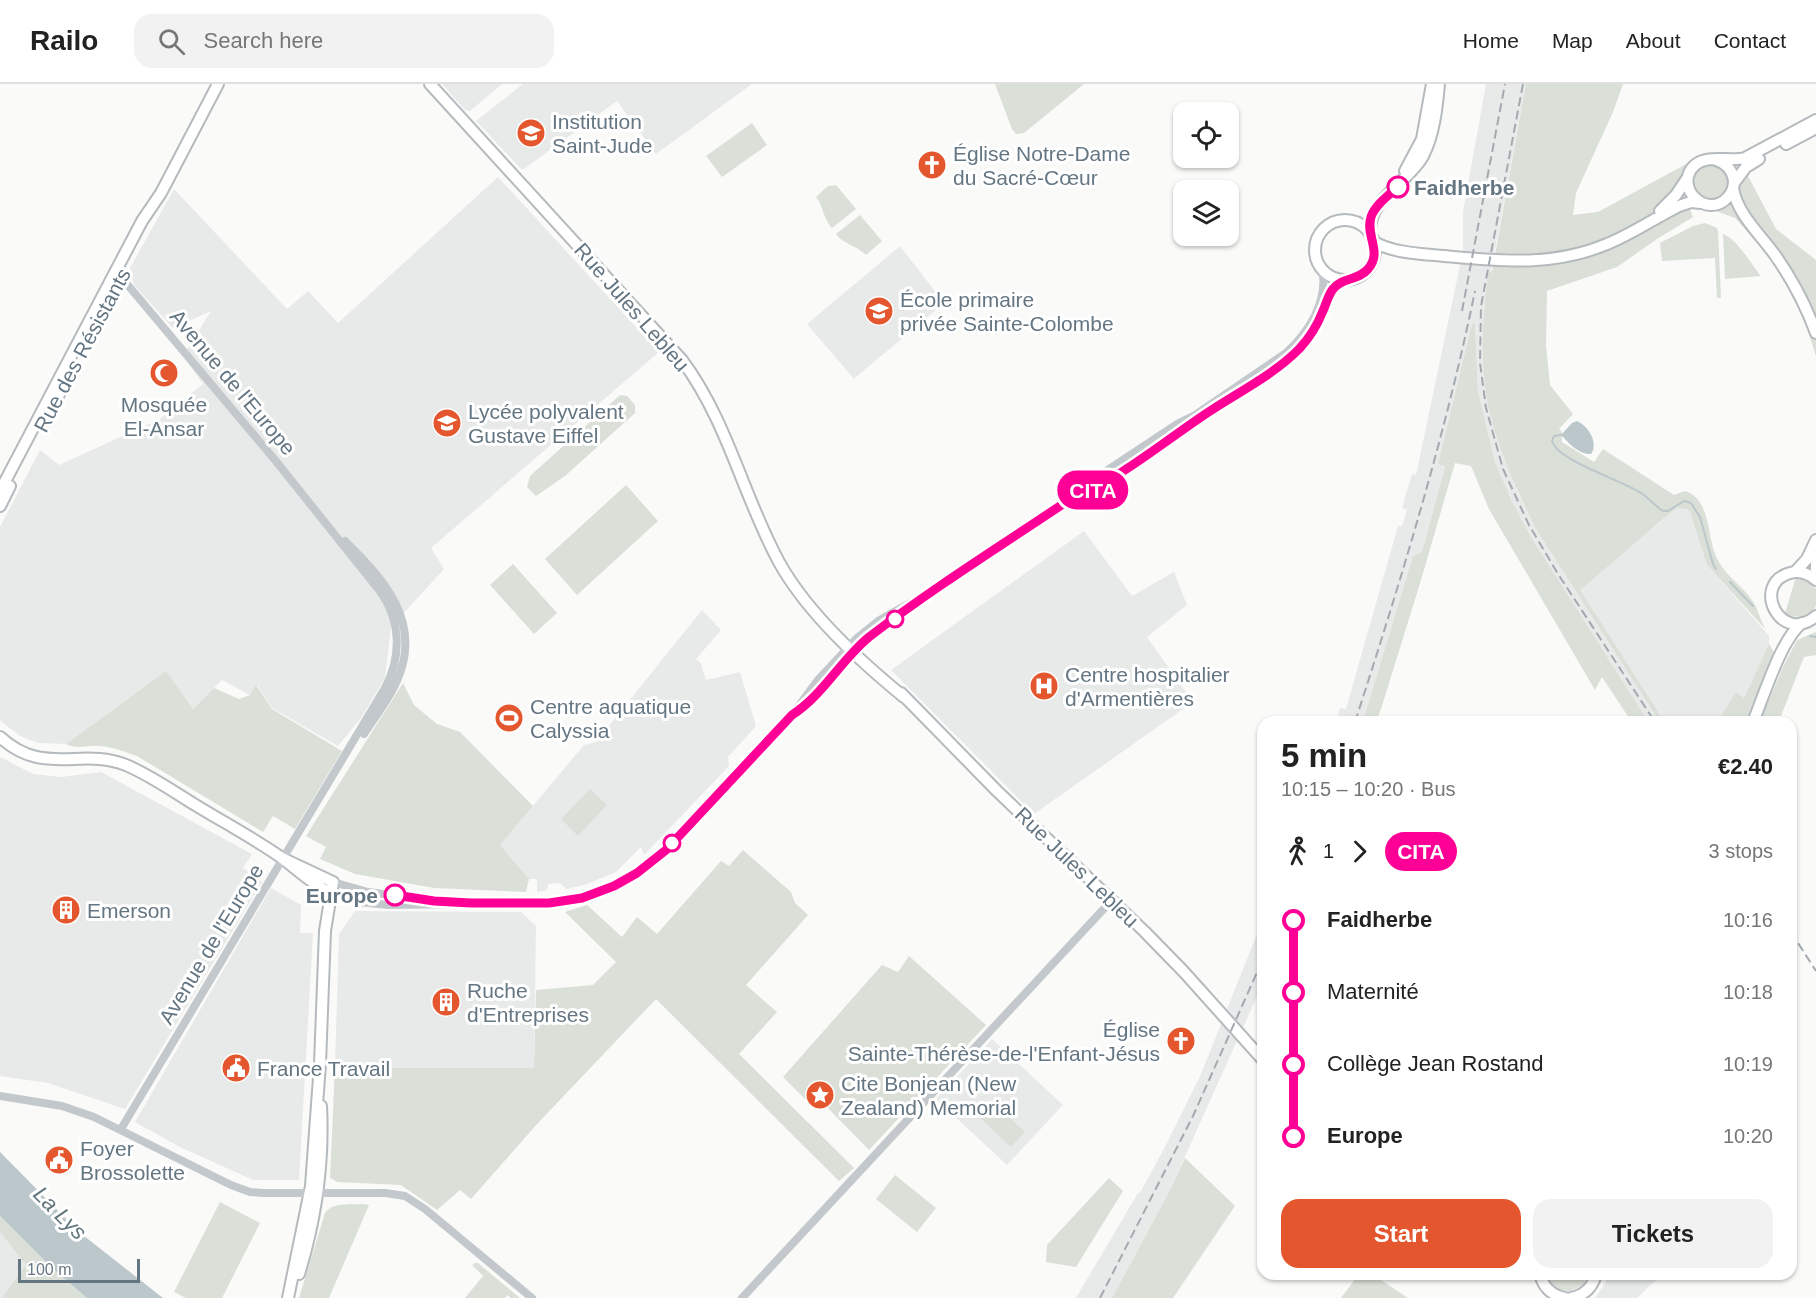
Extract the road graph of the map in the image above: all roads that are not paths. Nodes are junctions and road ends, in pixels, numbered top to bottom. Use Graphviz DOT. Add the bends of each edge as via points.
graph roads {
  1 [pos="218,84"];
  2 [pos="430,84"];
  3 [pos="1432,84"];
  4 [pos="1439,84"];
  5 [pos="1815,125"];
  6 [pos="1716,160"];
  7 [pos="1688,176"];
  8 [pos="1733,185"];
  9 [pos="1706,204"];
  10 [pos="1351,221"];
  11 [pos="1641,226"];
  12 [pos="1754,229"];
  13 [pos="1372,238"];
  14 [pos="1416,253"];
  15 [pos="1372,262"];
  16 [pos="1322,268"];
  17 [pos="118,273"];
  18 [pos="1346,280"];
  19 [pos="1816,333"];
  20 [pos="0,491"];
  21 [pos="1069,500"];
  22 [pos="0,506"];
  23 [pos="1816,540"];
  24 [pos="1816,557"];
  25 [pos="1796,572"];
  26 [pos="1816,578"];
  27 [pos="1816,616"];
  28 [pos="1782,619"];
  29 [pos="1802,623"];
  30 [pos="854,647"];
  31 [pos="1777,663"];
  32 [pos="1755,716"];
  33 [pos="0,737"];
  34 [pos="284,859"];
  35 [pos="332,887"];
  36 [pos="1112,900"];
  37 [pos="1257,1053"];
  38 [pos="0,1096"];
  39 [pos="121,1129"];
  40 [pos="314,1194"];
  41 [pos="1543,1280"];
  42 [pos="1594,1280"];
  43 [pos="1588,1294"];
  44 [pos="290,1298"];
  45 [pos="532,1298"];
  46 [pos="741,1298"];
  47 [pos="1565,1298"];
  48 [pos="1571,1298"];
  1 -- 17 [label="main road, Rue des Résistants" via="161,193 142,221"];
  2 -- 30 [label="main road, Rue Jules Lebleu" via="688,369 724,433 781,565"];
  3 -- 10 [label="main road" via="1424,128 1413,158 1386,194"];
  4 -- 13 [label="main road" via="1427,148 1413,171 1375,210 1370,221"];
  5 -- 6 [label="main road" via="1745,158"];
  5 -- 8 [label="main road" via="1746,167"];
  6 -- 7 [label="main road" via="1699,162"];
  6 -- 8 [label="main road" via="1728,167"];
  7 -- 9 [label="main road" via="1690,192"];
  7 -- 11 [label="main road" via="1672,200"];
  8 -- 9 [label="main road" via="1724,201"];
  8 -- 12 [label="main road" via="1738,205"];
  9 -- 11 [label="main road" via="1691,202 1679,206"];
  9 -- 12 [label="main road" via="1734,212"];
  10 -- 13 [label="main road"];
  10 -- 16 [label="main road" via="1333,223 1320,235 1316,252"];
  11 -- 14 [label="main road" via="1598,248 1546,261"];
  12 -- 19 [label="main road" via="1785,270"];
  13 -- 14 [label="main road" via="1385,246"];
  13 -- 15 [label="main road"];
  14 -- 15 [label="main road" via="1392,253"];
  15 -- 18 [label="main road" via="1361,275"];
  16 -- 18 [label="main road"];
  16 -- 21 [label="street" via="1324,287 1316,314 1286,353 1103,473"];
  17 -- 20 [label="main road, Rue des Résistants"];
  17 -- 22 [label="main road, Rue des Résistants"];
  17 -- 34 [label="street, Avenue de l'Europe" via="385,598 396,625 396,660 388,681"];
  18 -- 21 [label="street" via="1331,291 1306,341 1279,366 1098,487"];
  21 -- 30 [label="street"];
  23 -- 25 [label="main road"];
  24 -- 26 [label="main road"];
  25 -- 26 [label="main road"];
  25 -- 28 [label="main road" via="1780,577 1772,590 1772,606"];
  27 -- 29 [label="main road"];
  28 -- 29 [label="main road"];
  28 -- 31 [label="main road" via="1784,635"];
  29 -- 31 [label="main road"];
  30 -- 35 [label="street" via="808,692 792,715 666,850 629,878 598,893 560,903 381,905 359,902"];
  30 -- 36 [label="main road, Rue Jules Lebleu"];
  31 -- 32 [label="main road"];
  33 -- 34 [label="main road" via="18,750 40,758 104,759 132,768"];
  34 -- 35 [label="main road" via="307,879"];
  34 -- 39 [label="street, Avenue de l'Europe"];
  35 -- 40 [label="main road" via="325,931"];
  36 -- 37 [label="main road, Rue Jules Lebleu" via="1185,972"];
  36 -- 46 [label="street"];
  38 -- 39 [label="street" via="63,1106"];
  39 -- 40 [label="street" via="243,1190"];
  40 -- 44 [label="main road" via="312,1227"];
  40 -- 45 [label="street" via="391,1194 410,1199"];
  41 -- 47 [label="main road" via="1552,1293"];
  42 -- 43 [label="main road"];
  43 -- 48 [label="main road"];
}
